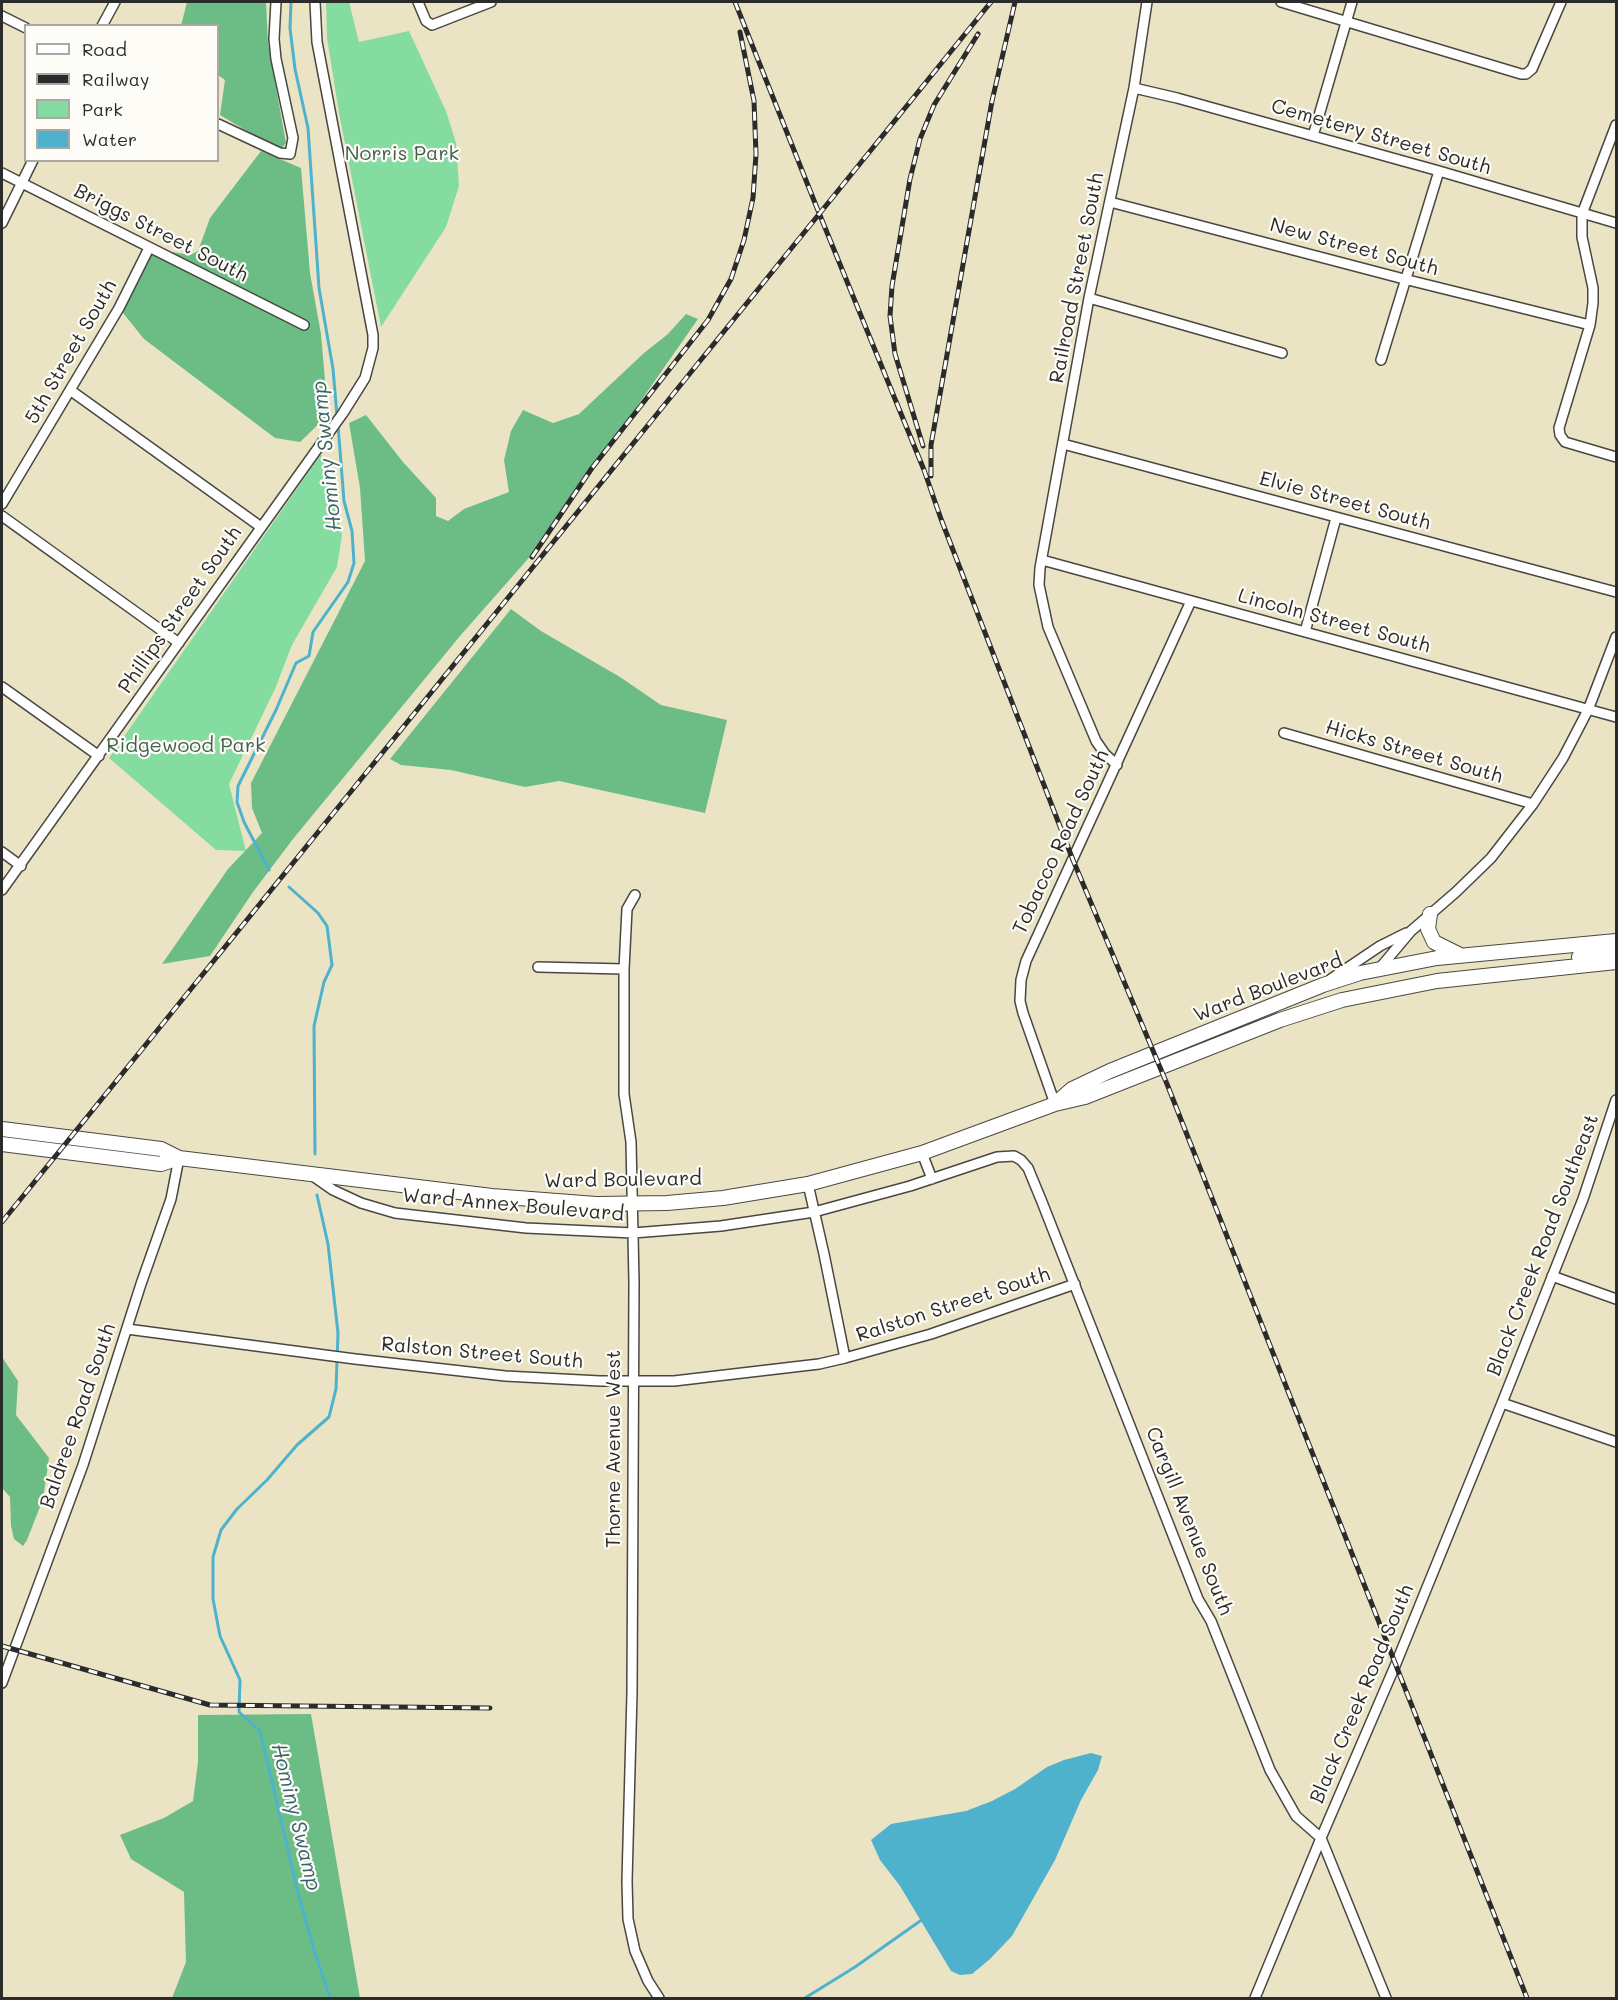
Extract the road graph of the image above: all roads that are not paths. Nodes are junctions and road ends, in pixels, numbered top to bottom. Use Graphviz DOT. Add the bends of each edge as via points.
graph roads {
  1 [pos="115,2"];
  2 [pos="276,2"];
  3 [pos="315,2"];
  4 [pos="418,2"];
  5 [pos="491,2"];
  6 [pos="1147,2"];
  7 [pos="1281,2"];
  8 [pos="1352,2"];
  9 [pos="1561,2"];
  10 [pos="2,16"];
  11 [pos="1347,22"];
  12 [pos="103,24"];
  13 [pos="24,27"];
  14 [pos="1134,88"];
  15 [pos="219,124"];
  16 [pos="1617,125"];
  17 [pos="1313,136"];
  18 [pos="32,162"];
  19 [pos="1439,171"];
  20 [pos="2,173"];
  21 [pos="21,183"];
  22 [pos="1110,202"];
  23 [pos="1582,214"];
  24 [pos="2,223"];
  25 [pos="1617,223"];
  26 [pos="149,248"];
  27 [pos="1404,279"];
  28 [pos="1089,298"];
  29 [pos="304,325"];
  30 [pos="1590,325"];
  31 [pos="1282,353"];
  32 [pos="1381,360"];
  33 [pos="70,390"];
  34 [pos="1064,444"];
  35 [pos="1617,457"];
  36 [pos="2,504"];
  37 [pos="2,516"];
  38 [pos="1336,518"];
  39 [pos="261,526"];
  40 [pos="1042,561"];
  41 [pos="1617,592"];
  42 [pos="1191,601"];
  43 [pos="1305,632"];
  44 [pos="1617,637"];
  45 [pos="179,643"];
  46 [pos="2,687"];
  47 [pos="1588,710"];
  48 [pos="1617,717"];
  49 [pos="1284,733"];
  50 [pos="99,756"];
  51 [pos="1117,765"];
  52 [pos="1533,804"];
  53 [pos="2,852"];
  54 [pos="21,866"];
  55 [pos="2,890"];
  56 [pos="635,895"];
  57 [pos="1430,914"];
  58 [pos="1411,931"];
  59 [pos="1617,941"];
  60 [pos="1617,952"];
  61 [pos="1463,956"];
  62 [pos="1617,962"];
  63 [pos="1587,965"];
  64 [pos="538,967"];
  65 [pos="1617,968"];
  66 [pos="624,969"];
  67 [pos="1380,969"];
  68 [pos="1462,978"];
  69 [pos="1323,984"];
  70 [pos="1351,998"];
  71 [pos="1617,1100"];
  72 [pos="1055,1104"];
  73 [pos="2,1129"];
  74 [pos="2,1144"];
  75 [pos="922,1152"];
  76 [pos="179,1158"];
  77 [pos="311,1174"];
  78 [pos="932,1179"];
  79 [pos="808,1184"];
  80 [pos="633,1204"];
  81 [pos="814,1212"];
  82 [pos="633,1233"];
  83 [pos="1552,1276"];
  84 [pos="1075,1284"];
  85 [pos="1617,1299"];
  86 [pos="127,1329"];
  87 [pos="844,1358"];
  88 [pos="632,1380"];
  89 [pos="1502,1402"];
  90 [pos="1617,1442"];
  91 [pos="2,1683"];
  92 [pos="1321,1838"];
  93 [pos="659,1998"];
  94 [pos="1255,1998"];
  95 [pos="1386,1998"];
  1 -- 12 [label="street"];
  2 -- 15 [label="street" via="274,39 293,138 290,154"];
  3 -- 39 [label="street, Phillips Street South" via="317,42 373,344 365,378 354,397"];
  4 -- 5 [label="street" via="426,21 432,25"];
  6 -- 14 [label="street, Railroad Street South"];
  7 -- 11 [label="street"];
  8 -- 11 [label="street"];
  9 -- 11 [label="street" via="1538,57 1529,72 1521,74"];
  10 -- 13 [label="street"];
  11 -- 17 [label="street"];
  14 -- 17 [label="street, Cemetery Street South"];
  14 -- 22 [label="street, Railroad Street South"];
  16 -- 23 [label="street"];
  17 -- 19 [label="street, Cemetery Street South"];
  18 -- 21 [label="street"];
  19 -- 23 [label="street, Cemetery Street South"];
  19 -- 27 [label="street"];
  20 -- 21 [label="street, Briggs Street South"];
  21 -- 24 [label="street"];
  21 -- 26 [label="street, Briggs Street South"];
  22 -- 27 [label="street, New Street South"];
  22 -- 28 [label="street, Railroad Street South"];
  23 -- 25 [label="street, Cemetery Street South"];
  23 -- 30 [label="street" via="1582,237 1593,288"];
  26 -- 29 [label="street, Briggs Street South"];
  26 -- 33 [label="street, 5th Street South" via="119,309"];
  27 -- 30 [label="street, New Street South"];
  27 -- 32 [label="street"];
  28 -- 31 [label="street"];
  28 -- 34 [label="street, Railroad Street South"];
  30 -- 35 [label="street" via="1560,435 1564,442"];
  33 -- 36 [label="street, 5th Street South"];
  33 -- 39 [label="street"];
  34 -- 38 [label="street, Elvie Street South"];
  34 -- 40 [label="street, Railroad Street South"];
  37 -- 45 [label="street"];
  38 -- 41 [label="street, Elvie Street South"];
  38 -- 43 [label="street"];
  39 -- 45 [label="street, Phillips Street South"];
  40 -- 42 [label="street, Lincoln Street South"];
  40 -- 51 [label="street, Railroad Street South" via="1039,585 1048,627 1096,741"];
  42 -- 43 [label="street, Lincoln Street South"];
  42 -- 51 [label="street, Tobacco Road South"];
  43 -- 47 [label="street, Lincoln Street South"];
  44 -- 47 [label="street"];
  45 -- 50 [label="street, Phillips Street South"];
  46 -- 50 [label="street"];
  47 -- 48 [label="street, Lincoln Street South"];
  47 -- 52 [label="street"];
  49 -- 52 [label="street, Hicks Street South"];
  50 -- 54 [label="street, Phillips Street South"];
  51 -- 72 [label="street, Tobacco Road South" via="1026,961 1021,980 1023,1013"];
  52 -- 57 [label="street" via="1491,858"];
  53 -- 54 [label="street"];
  54 -- 55 [label="street, Phillips Street South"];
  56 -- 66 [label="street, Thorne Avenue West" via="627,909"];
  57 -- 58 [label="street"];
  57 -- 61 [label="highway" via="1428,929 1434,942"];
  58 -- 67 [label="street"];
  58 -- 69 [label="street" via="1380,946"];
  59 -- 61 [label="highway, Ward Boulevard"];
  60 -- 68 [label="highway" via="1525,962"];
  61 -- 67 [label="highway, Ward Boulevard"];
  62 -- 63 [label="highway, Ward Boulevard"];
  63 -- 65 [label="highway" via="1600,970"];
  63 -- 68 [label="highway, Ward Boulevard"];
  64 -- 66 [label="street"];
  66 -- 80 [label="street, Thorne Avenue West" via="624,1094 631,1142"];
  67 -- 69 [label="highway, Ward Boulevard"];
  67 -- 70 [label="highway"];
  68 -- 70 [label="highway, Ward Boulevard"];
  69 -- 72 [label="highway, Ward Boulevard" via="1110,1071 1072,1089"];
  70 -- 72 [label="highway, Ward Boulevard" via="1280,1020 1085,1097"];
  71 -- 83 [label="street, Black Creek Road Southeast"];
  72 -- 75 [label="highway, Ward Boulevard"];
  73 -- 76 [label="highway, Ward Boulevard" via="161,1149"];
  74 -- 76 [label="highway, Ward Boulevard" via="161,1164"];
  75 -- 78 [label="street"];
  75 -- 79 [label="highway, Ward Boulevard"];
  76 -- 77 [label="highway, Ward Boulevard"];
  76 -- 86 [label="street, Baldree Road South" via="171,1199"];
  77 -- 80 [label="highway, Ward Boulevard" via="542,1201"];
  77 -- 82 [label="street, Ward Annex Boulevard" via="361,1203 395,1213 526,1228"];
  78 -- 81 [label="street, Ward Annex Boulevard"];
  78 -- 84 [label="street, Cargill Avenue South" via="997,1157 1014,1156 1021,1160 1028,1168"];
  79 -- 80 [label="highway, Ward Boulevard" via="723,1198"];
  79 -- 81 [label="street"];
  80 -- 82 [label="street, Thorne Avenue West"];
  81 -- 82 [label="street, Ward Annex Boulevard" via="722,1226"];
  81 -- 87 [label="street"];
  82 -- 88 [label="street, Thorne Avenue West"];
  83 -- 85 [label="street"];
  83 -- 89 [label="street, Black Creek Road Southeast"];
  84 -- 87 [label="street, Ralston Street South" via="931,1334"];
  84 -- 92 [label="street, Cargill Avenue South" via="1198,1599 1211,1621 1270,1770 1296,1816"];
  86 -- 88 [label="street, Ralston Street South" via="505,1376"];
  86 -- 91 [label="street, Baldree Road South" via="83,1465"];
  87 -- 88 [label="street, Ralston Street South" via="736,1375 674,1381"];
  88 -- 93 [label="street, Thorne Avenue West" via="628,1919 640,1965"];
  89 -- 90 [label="street"];
  89 -- 92 [label="street, Black Creek Road South"];
  92 -- 94 [label="street, Black Creek Road South"];
  92 -- 95 [label="street, Cargill Avenue South"];
}
